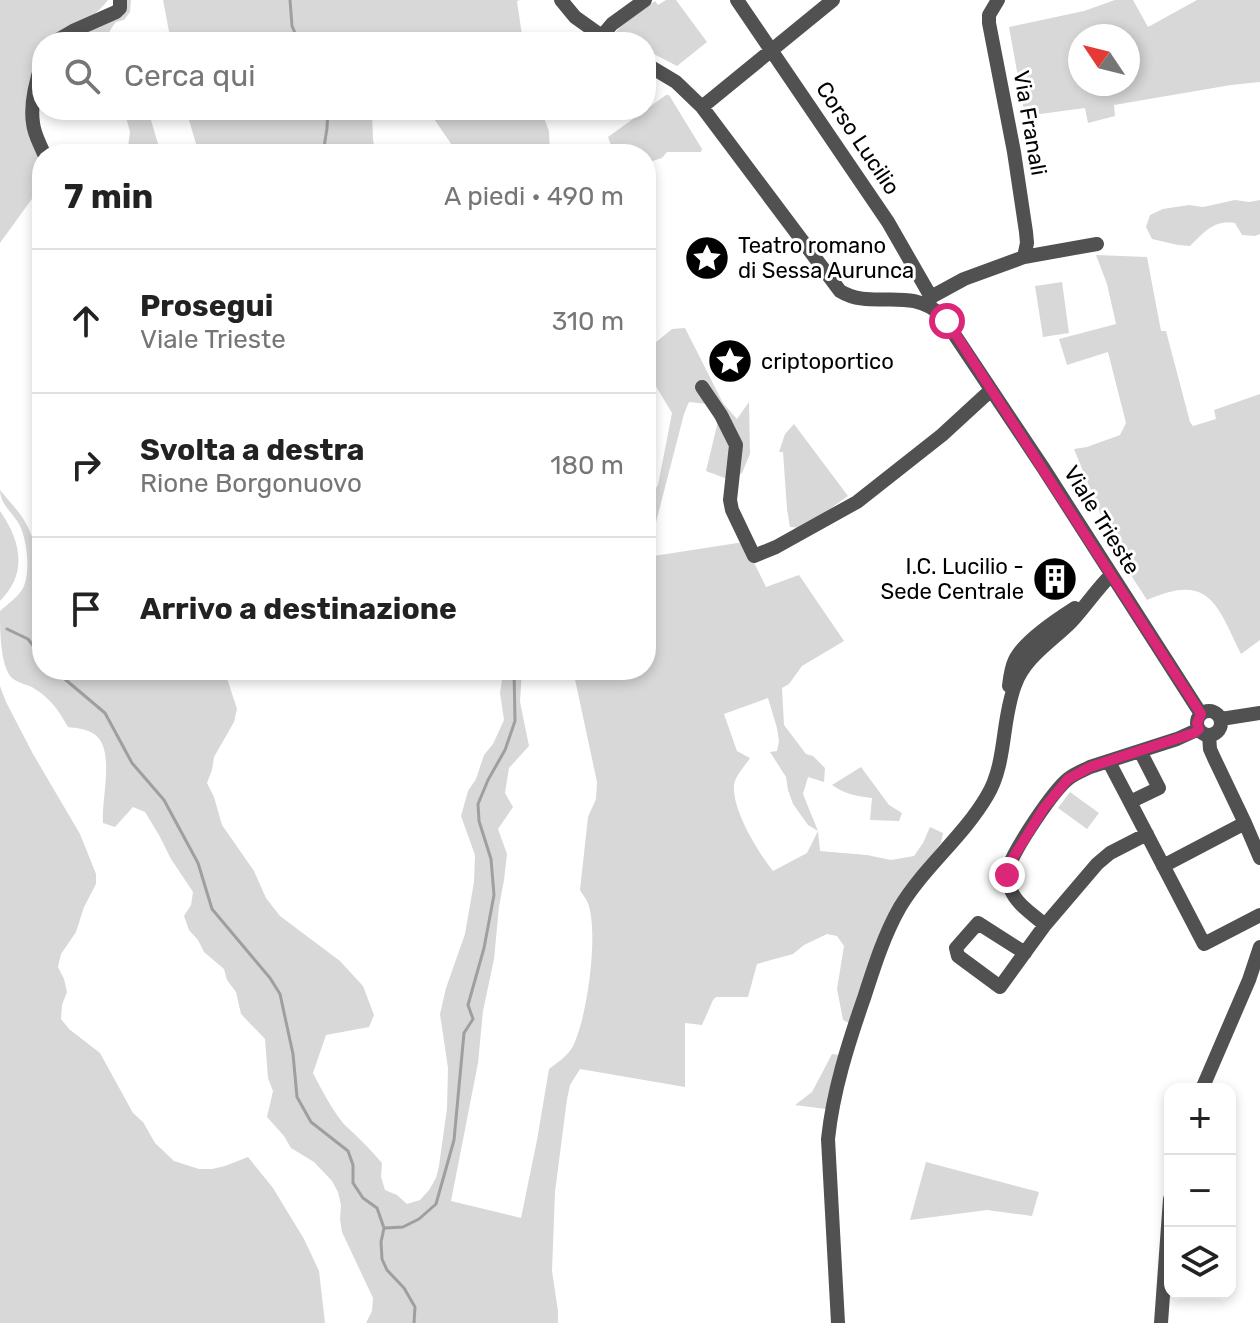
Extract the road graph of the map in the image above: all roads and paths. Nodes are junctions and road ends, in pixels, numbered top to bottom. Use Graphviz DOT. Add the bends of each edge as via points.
graph roads {
  1 [pos="120,0"];
  2 [pos="561,0"];
  3 [pos="645,0"];
  4 [pos="737,0"];
  5 [pos="833,0"];
  6 [pos="998,0"];
  7 [pos="71,32"];
  8 [pos="597,32"];
  9 [pos="609,32"];
  10 [pos="771,52"];
  11 [pos="656,70"];
  12 [pos="702,107"];
  13 [pos="33,120"];
  14 [pos="40,144"];
  15 [pos="1097,244"];
  16 [pos="1024,257"];
  17 [pos="932,304"];
  18 [pos="702,387"];
  19 [pos="991,390"];
  20 [pos="1111,575"];
  21 [pos="1260,713"];
  22 [pos="1201,714"];
  23 [pos="1221,719"];
  24 [pos="1204,732"];
  25 [pos="1140,751"];
  26 [pos="1109,762"];
  27 [pos="1130,802"];
  28 [pos="1245,823"];
  29 [pos="1147,834"];
  30 [pos="1260,858"];
  31 [pos="1163,866"];
  32 [pos="1260,915"];
  33 [pos="1045,925"];
  34 [pos="1260,947"];
  35 [pos="1025,953"];
  36 [pos="1205,1083"];
  37 [pos="1168,1227"];
  38 [pos="838,1323"];
  39 [pos="1161,1323"];
  1 -- 7 [label="street" via="116,12"];
  2 -- 8 [label="street"];
  3 -- 9 [label="street"];
  4 -- 10 [label="street, Corso Lucilio"];
  5 -- 10 [label="street"];
  6 -- 16 [label="street, Via Franali" via="989,23 1026,232"];
  10 -- 12 [label="street"];
  10 -- 17 [label="street, Corso Lucilio" via="888,222"];
  11 -- 12 [label="street"];
  12 -- 17 [label="street" via="840,291 859,298"];
  13 -- 14 [label="street"];
  15 -- 16 [label="street"];
  16 -- 17 [label="street" via="946,287"];
  17 -- 19 [label="street, Viale Trieste"];
  18 -- 19 [label="street" via="736,445 730,500 754,556 857,502"];
  19 -- 20 [label="street, Viale Trieste"];
  20 -- 22 [label="street, Viale Trieste"];
  20 -- 38 [label="street" via="1088,600 1018,654 1011,669 993,785 900,907 876,962 843,1065 828,1139"];
  21 -- 23 [label="street"];
  22 -- 23 [label="street" via="1212,711"];
  22 -- 24 [label="street" via="1197,723"];
  23 -- 24 [label="street" via="1219,730"];
  24 -- 25 [label="street"];
  24 -- 28 [label="street"];
  25 -- 26 [label="street"];
  25 -- 27 [label="street" via="1159,788"];
  26 -- 27 [label="street"];
  26 -- 33 [label="street" via="1076,773 1058,789 1008,869 1016,899"];
  27 -- 29 [label="street"];
  28 -- 30 [label="street"];
  28 -- 31 [label="street"];
  29 -- 31 [label="street"];
  29 -- 33 [label="street" via="1097,864"];
  31 -- 32 [label="street" via="1204,944"];
  33 -- 35 [label="street"];
  34 -- 36 [label="street"];
  35 -- 35 [label="street" via="1000,987 956,948 978,923"];
  37 -- 39 [label="street"];
}
